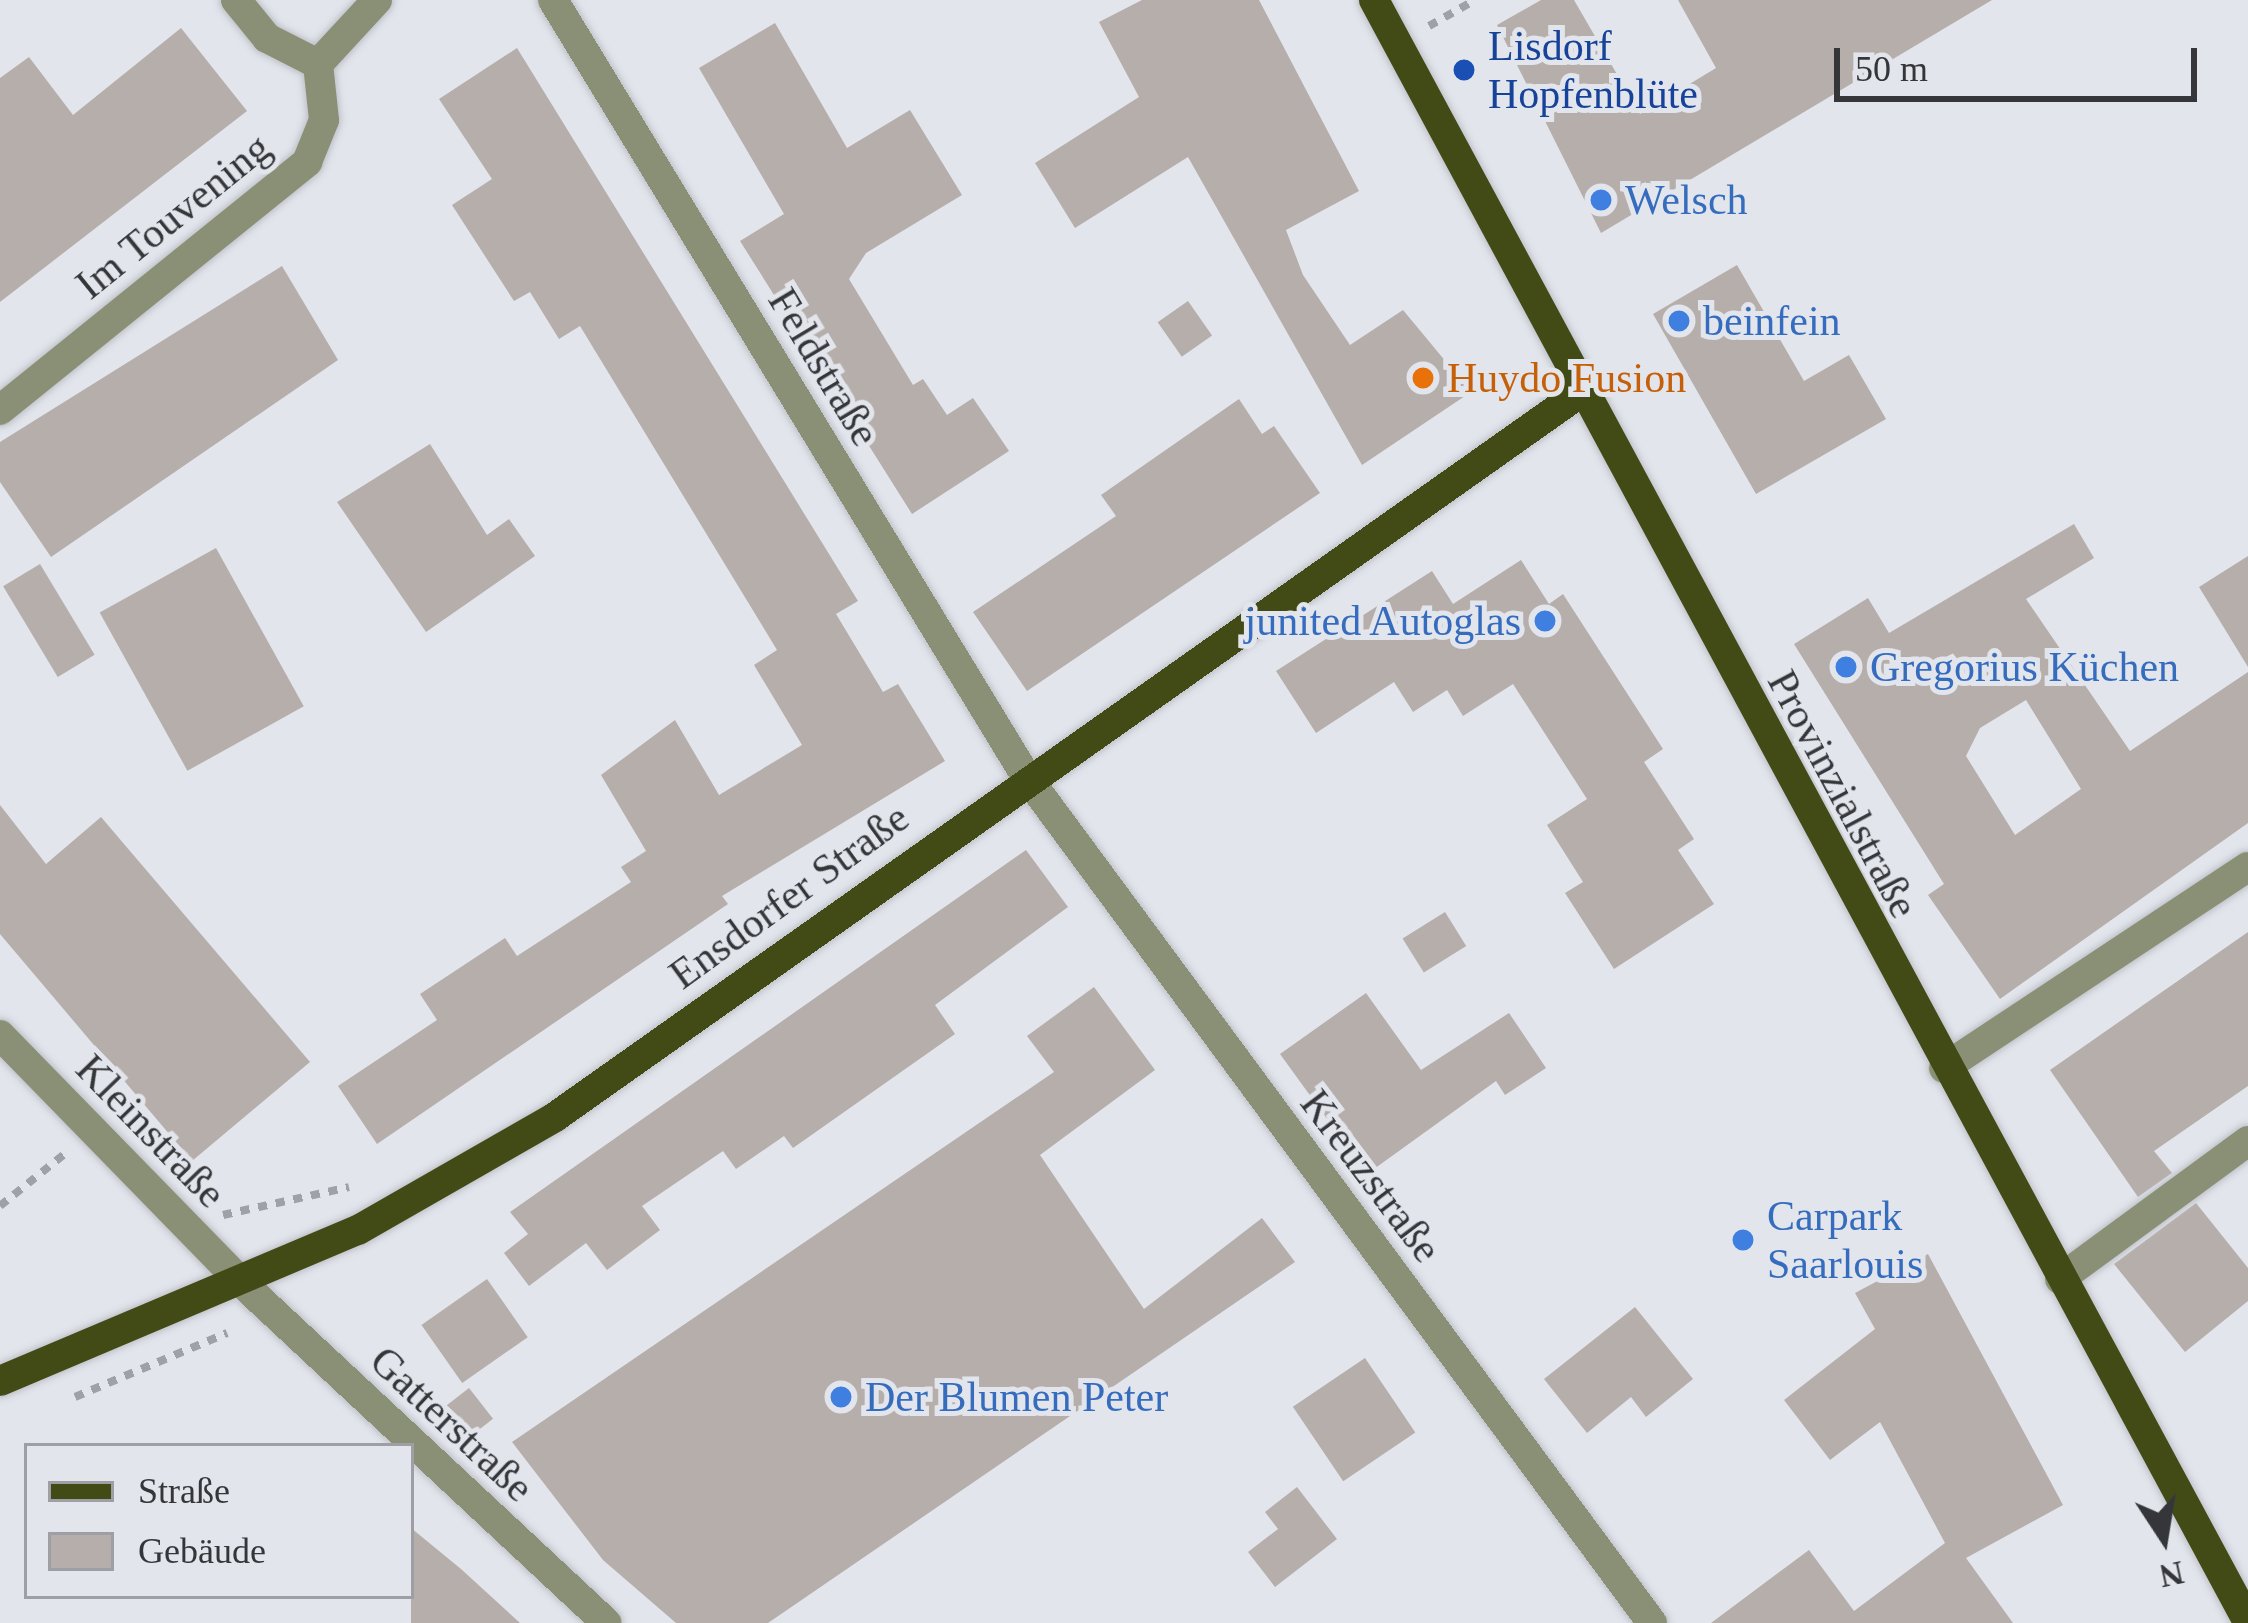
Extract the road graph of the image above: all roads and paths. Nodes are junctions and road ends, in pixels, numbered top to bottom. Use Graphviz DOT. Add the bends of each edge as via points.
graph roads {
  1 [pos="236,0"];
  2 [pos="377,0"];
  3 [pos="553,0"];
  4 [pos="1375,0"];
  5 [pos="1475,0"];
  6 [pos="1398,44"];
  7 [pos="318,64"];
  8 [pos="1580,393"];
  9 [pos="0,410"];
  10 [pos="1026,776"];
  11 [pos="2248,867"];
  12 [pos="0,1035"];
  13 [pos="1944,1068"];
  14 [pos="90,1133"];
  15 [pos="2248,1141"];
  16 [pos="0,1206"];
  17 [pos="2060,1279"];
  18 [pos="244,1284"];
  19 [pos="0,1381"];
  20 [pos="409,1443"];
  21 [pos="414,1448"];
  22 [pos="2248,1622"];
  23 [pos="607,1623"];
  24 [pos="1652,1623"];
  1 -- 7 [label="street" via="267,38"];
  2 -- 7 [label="street"];
  3 -- 10 [label="street, Feldstraße"];
  4 -- 6 [label="main road, Provinzialstraße"];
  5 -- 6 [label="path"];
  6 -- 8 [label="main road, Provinzialstraße"];
  7 -- 9 [label="street, Im Touvening" via="324,120 307,162"];
  8 -- 10 [label="main road, Ensdorfer Straße"];
  8 -- 13 [label="main road, Provinzialstraße"];
  10 -- 18 [label="main road, Ensdorfer Straße" via="555,1117"];
  10 -- 24 [label="street, Kreuzstraße"];
  11 -- 13 [label="street"];
  12 -- 14 [label="street, Kleinstraße"];
  13 -- 17 [label="main road, Provinzialstraße"];
  14 -- 16 [label="path"];
  14 -- 18 [label="street, Kleinstraße"];
  15 -- 17 [label="street"];
  17 -- 22 [label="main road, Provinzialstraße"];
  18 -- 19 [label="main road, Ensdorfer Straße"];
  18 -- 20 [label="street, Gatterstraße"];
  21 -- 23 [label="street, Gatterstraße"];
}
